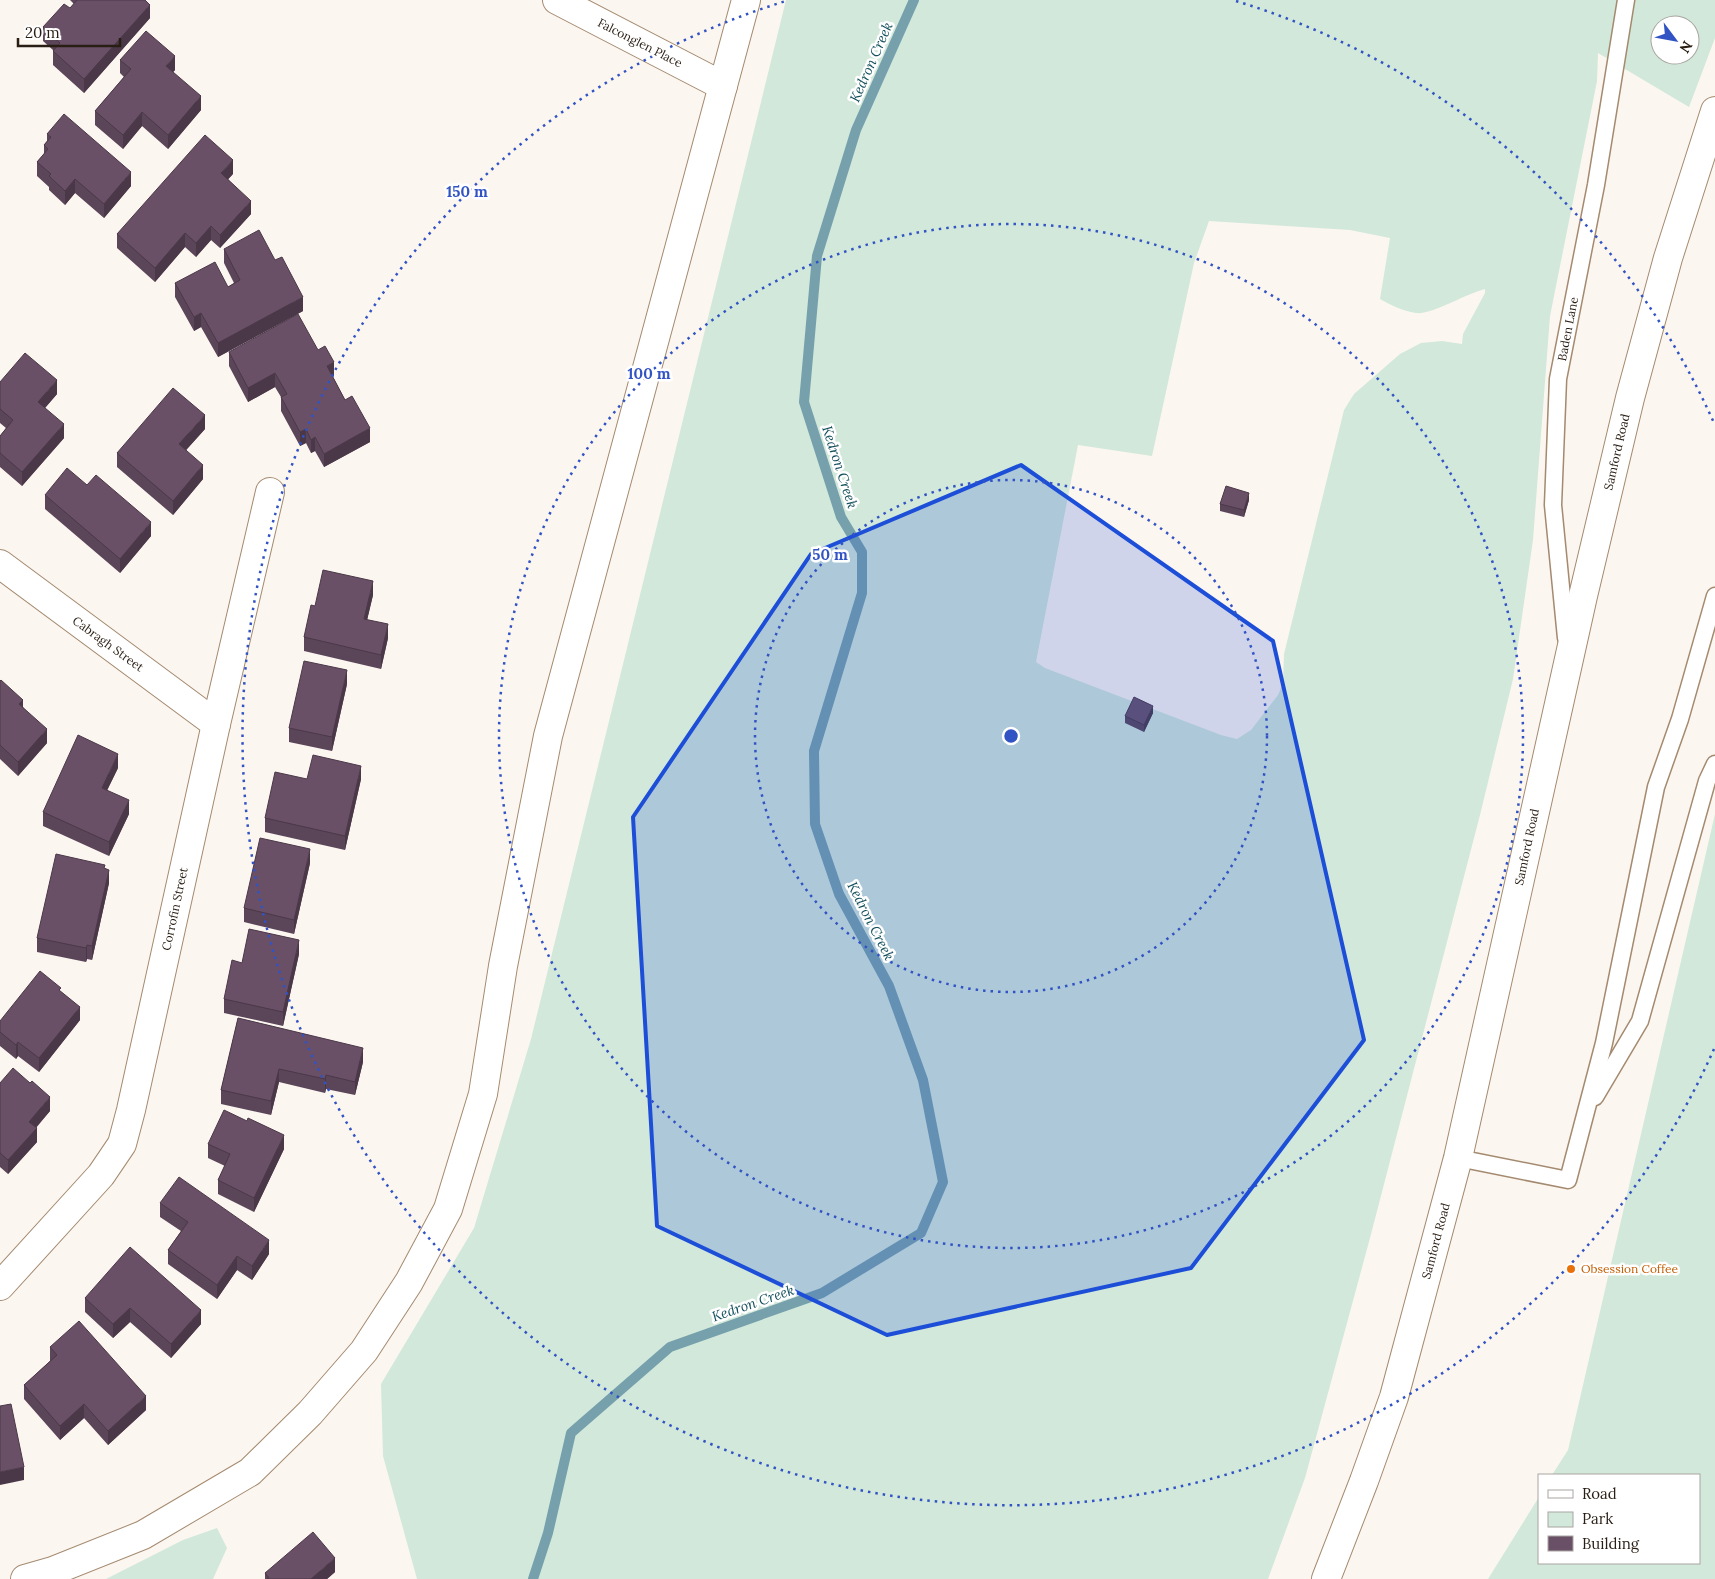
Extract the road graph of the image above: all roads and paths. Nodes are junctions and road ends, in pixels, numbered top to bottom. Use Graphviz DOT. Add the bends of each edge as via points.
graph roads {
  1 [pos="557,0"];
  2 [pos="746,0"];
  3 [pos="1626,0"];
  4 [pos="723,86"];
  5 [pos="1715,111"];
  6 [pos="270,492"];
  7 [pos="0,564"];
  8 [pos="1715,596"];
  9 [pos="1569,661"];
  10 [pos="216,724"];
  11 [pos="1715,764"];
  12 [pos="1585,1114"];
  13 [pos="1458,1158"];
  14 [pos="0,1286"];
  15 [pos="25,1579"];
  16 [pos="1326,1579"];
  1 -- 4 [label="street, Falconglen Place"];
  2 -- 4 [label="street"];
  3 -- 9 [label="lane, Baden Lane" via="1596,185 1558,379 1552,505"];
  4 -- 15 [label="street" via="548,736 503,966 483,1094 448,1208 409,1282 364,1352 310,1413 250,1472 143,1535 54,1571"];
  5 -- 9 [label="street, Samford Road" via="1668,258 1630,398"];
  6 -- 10 [label="street, Corrofin Street"];
  7 -- 10 [label="street, Cabragh Street"];
  8 -- 12 [label="lane" via="1680,719 1656,787 1604,1043"];
  9 -- 13 [label="street, Samford Road"];
  10 -- 14 [label="street, Corrofin Street" via="122,1144 101,1175"];
  11 -- 12 [label="lane" via="1707,781 1640,1021"];
  12 -- 13 [label="lane" via="1568,1180"];
  13 -- 16 [label="street, Samford Road" via="1394,1397"];
}
